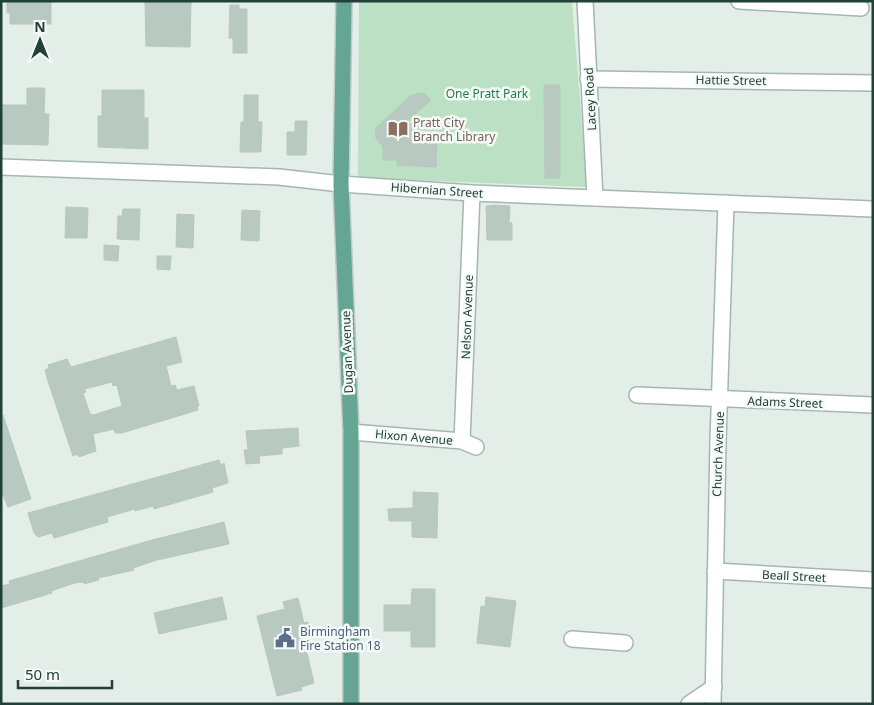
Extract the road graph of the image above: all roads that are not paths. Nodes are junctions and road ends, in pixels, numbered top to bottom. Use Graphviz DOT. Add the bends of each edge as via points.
graph roads {
  1 [pos="344,1"];
  2 [pos="585,1"];
  3 [pos="740,1"];
  4 [pos="864,8"];
  5 [pos="588,79"];
  6 [pos="873,83"];
  7 [pos="1,167"];
  8 [pos="341,184"];
  9 [pos="472,193"];
  10 [pos="595,198"];
  11 [pos="726,203"];
  12 [pos="873,209"];
  13 [pos="637,394"];
  14 [pos="720,399"];
  15 [pos="873,405"];
  16 [pos="351,432"];
  17 [pos="462,441"];
  18 [pos="476,448"];
  19 [pos="714,571"];
  20 [pos="873,580"];
  21 [pos="572,639"];
  22 [pos="625,642"];
  23 [pos="714,687"];
  24 [pos="351,704"];
  25 [pos="689,704"];
  26 [pos="713,704"];
  1 -- 8 [label="main road, Dugan Avenue"];
  2 -- 5 [label="street, Lacey Road"];
  3 -- 4 [label="street"];
  5 -- 6 [label="street, Hattie Street"];
  5 -- 10 [label="street, Lacey Road"];
  7 -- 8 [label="street, Hibernian Street" via="279,177"];
  8 -- 9 [label="street, Hibernian Street"];
  8 -- 16 [label="main road, Dugan Avenue"];
  9 -- 10 [label="street, Hibernian Street"];
  9 -- 17 [label="street, Nelson Avenue"];
  10 -- 11 [label="street, Hibernian Street"];
  11 -- 12 [label="street, Hibernian Street"];
  11 -- 14 [label="street, Church Avenue"];
  13 -- 14 [label="street, Adams Street"];
  14 -- 15 [label="street, Adams Street"];
  14 -- 19 [label="street, Church Avenue"];
  16 -- 17 [label="street, Hixon Avenue"];
  16 -- 24 [label="main road, Dugan Avenue"];
  17 -- 18 [label="street, Hixon Avenue"];
  19 -- 20 [label="street, Beall Street"];
  19 -- 23 [label="street, Church Avenue"];
  21 -- 22 [label="street"];
  23 -- 25 [label="street"];
  23 -- 26 [label="street, Church Avenue"];
}
